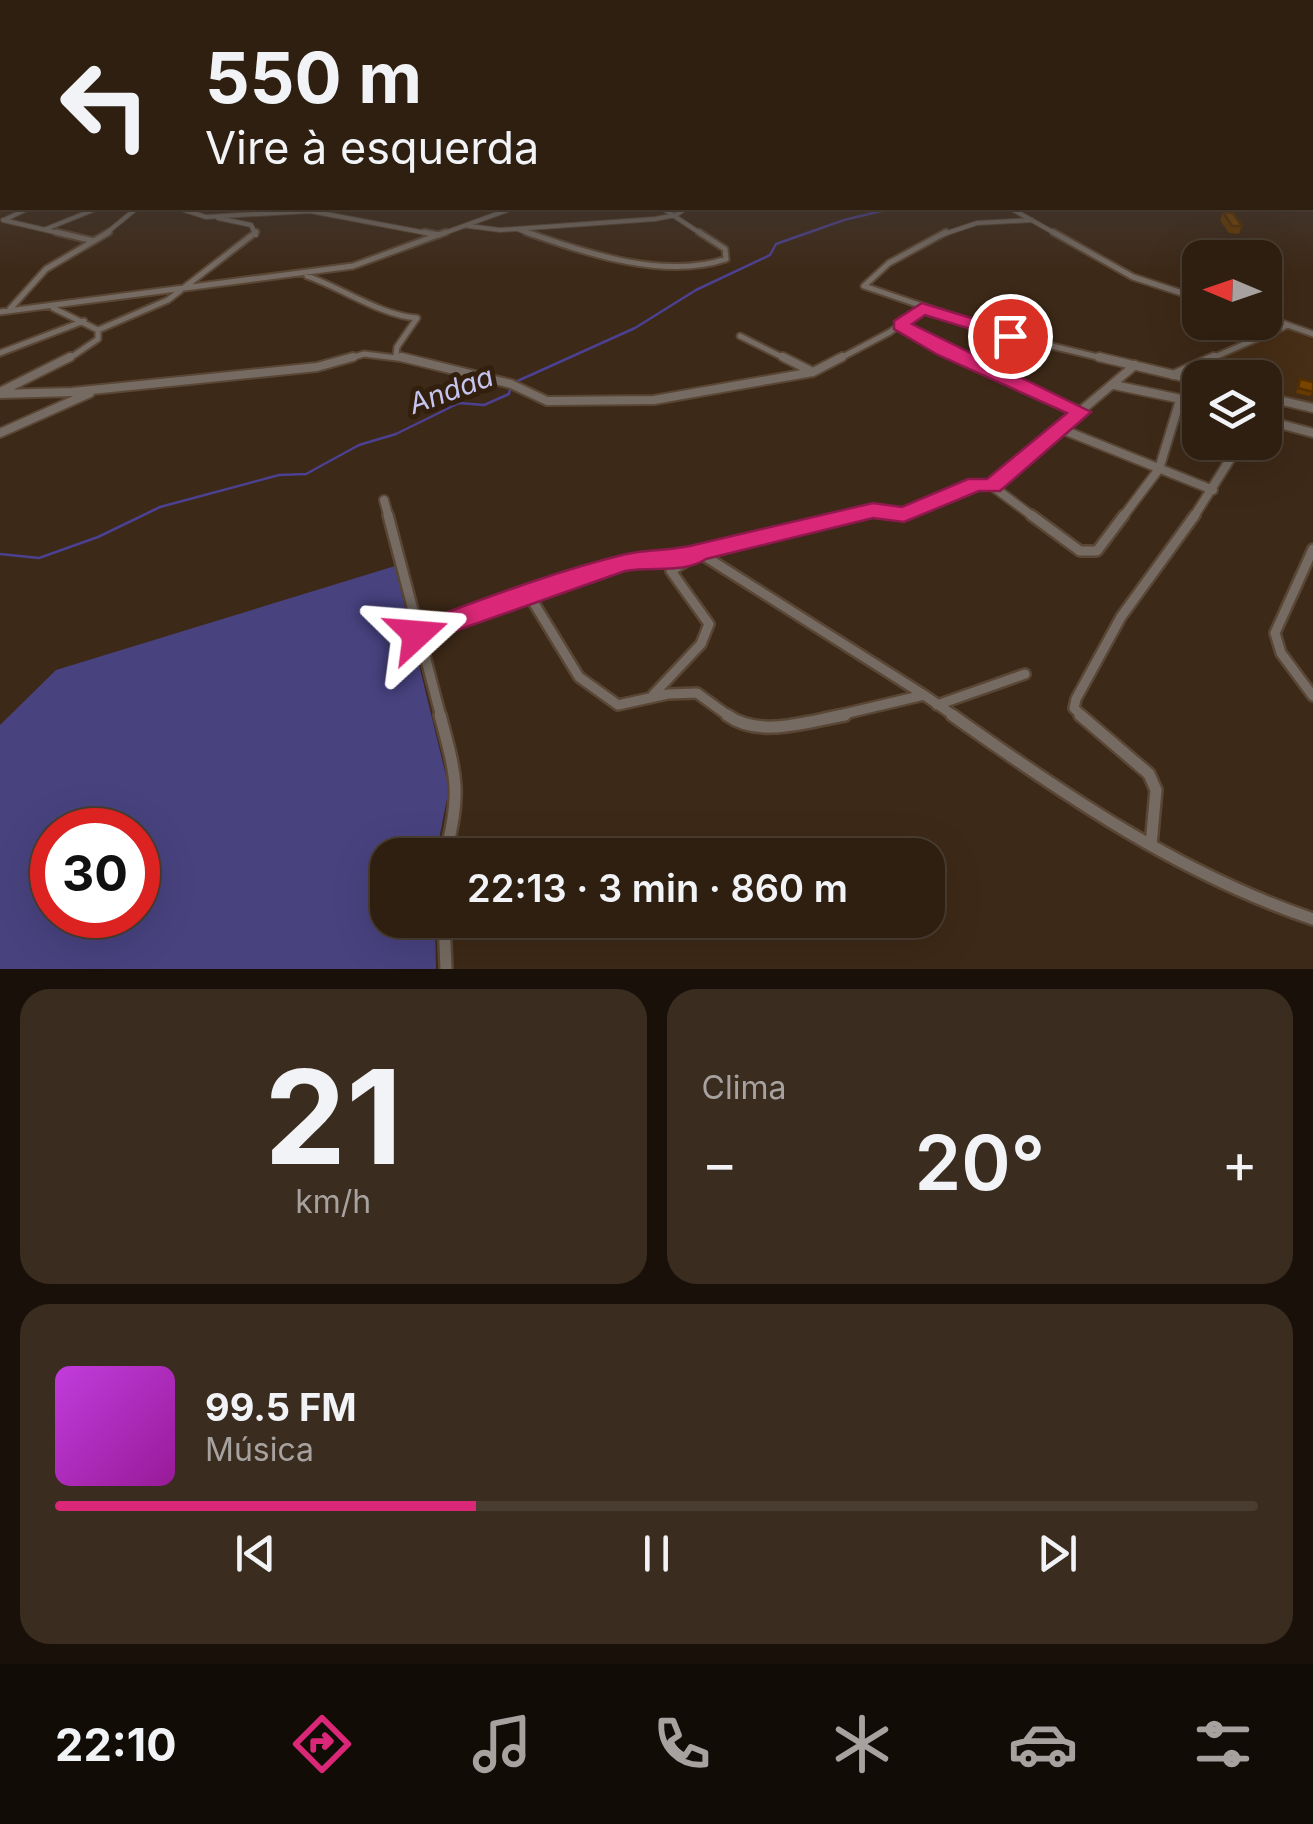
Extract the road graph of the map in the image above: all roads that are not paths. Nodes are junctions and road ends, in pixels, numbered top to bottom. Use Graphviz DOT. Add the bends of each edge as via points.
graph roads {
  1 [pos="25,210"];
  2 [pos="93,210"];
  3 [pos="135,210"];
  4 [pos="187,210"];
  5 [pos="244,210"];
  6 [pos="508,210"];
  7 [pos="666,210"];
  8 [pos="683,210"];
  9 [pos="1014,210"];
  10 [pos="236,213"];
  11 [pos="676,215"];
  12 [pos="214,216"];
  13 [pos="1032,220"];
  14 [pos="2,221"];
  15 [pos="465,226"];
  16 [pos="46,228"];
  17 [pos="517,229"];
  18 [pos="440,235"];
  19 [pos="94,241"];
  20 [pos="304,274"];
  21 [pos="188,287"];
  22 [pos="1182,293"];
  23 [pos="19,304"];
  24 [pos="49,307"];
  25 [pos="31,308"];
  26 [pos="922,308"];
  27 [pos="2,312"];
  28 [pos="85,320"];
  29 [pos="1282,323"];
  30 [pos="900,325"];
  31 [pos="1288,325"];
  32 [pos="98,330"];
  33 [pos="1313,334"];
  34 [pos="740,336"];
  35 [pos="0,353"];
  36 [pos="396,356"];
  37 [pos="1135,365"];
  38 [pos="813,372"];
  39 [pos="1173,375"];
  40 [pos="1182,377"];
  41 [pos="1114,385"];
  42 [pos="104,389"];
  43 [pos="0,393"];
  44 [pos="1180,400"];
  45 [pos="1282,403"];
  46 [pos="1313,408"];
  47 [pos="1081,412"];
  48 [pos="1282,425"];
  49 [pos="1061,429"];
  50 [pos="0,433"];
  51 [pos="1313,433"];
  52 [pos="1230,460"];
  53 [pos="1160,469"];
  54 [pos="992,486"];
  55 [pos="1212,490"];
  56 [pos="384,500"];
  57 [pos="1313,549"];
  58 [pos="698,552"];
  59 [pos="686,560"];
  60 [pos="529,595"];
  61 [pos="417,634"];
  62 [pos="1025,674"];
  63 [pos="924,696"];
  64 [pos="1313,696"];
  65 [pos="650,698"];
  66 [pos="937,705"];
  67 [pos="450,838"];
  68 [pos="1151,845"];
  69 [pos="1313,919"];
  70 [pos="445,938"];
  71 [pos="446,969"];
  1 -- 14 [label="street"];
  2 -- 16 [label="street"];
  3 -- 19 [label="street"];
  4 -- 12 [label="street"];
  5 -- 10 [label="street"];
  6 -- 15 [label="street"];
  7 -- 11 [label="street"];
  8 -- 11 [label="street"];
  9 -- 13 [label="street"];
  10 -- 12 [label="street"];
  10 -- 18 [label="street" via="324,213"];
  11 -- 17 [label="street"];
  11 -- 17 [label="street" via="725,249 726,259 703,267 652,264"];
  12 -- 21 [label="street" via="251,225 258,234"];
  13 -- 22 [label="street" via="1133,276"];
  13 -- 26 [label="street" via="959,224 863,283"];
  14 -- 16 [label="street"];
  15 -- 17 [label="street"];
  15 -- 18 [label="street"];
  16 -- 19 [label="street"];
  18 -- 20 [label="street" via="352,266"];
  19 -- 23 [label="street" via="48,267"];
  20 -- 21 [label="street"];
  20 -- 36 [label="street" via="394,316 417,318"];
  21 -- 24 [label="street"];
  21 -- 32 [label="street"];
  23 -- 25 [label="street"];
  23 -- 27 [label="street"];
  24 -- 25 [label="street"];
  24 -- 28 [label="street"];
  25 -- 27 [label="street"];
  26 -- 30 [label="street"];
  26 -- 37 [label="street"];
  28 -- 32 [label="street"];
  28 -- 35 [label="street"];
  29 -- 31 [label="street"];
  30 -- 38 [label="street"];
  30 -- 47 [label="street"];
  31 -- 33 [label="street"];
  31 -- 39 [label="street"];
  32 -- 43 [label="street" via="86,349"];
  34 -- 38 [label="street"];
  36 -- 38 [label="street" via="562,402 654,400"];
  36 -- 42 [label="street" via="364,354 317,366"];
  37 -- 39 [label="street"];
  37 -- 41 [label="street"];
  39 -- 40 [label="street"];
  41 -- 44 [label="street"];
  41 -- 47 [label="street"];
  42 -- 43 [label="street"];
  42 -- 50 [label="street"];
  44 -- 53 [label="street"];
  45 -- 46 [label="street"];
  47 -- 49 [label="street"];
  48 -- 51 [label="street"];
  49 -- 53 [label="street"];
  49 -- 54 [label="street"];
  52 -- 55 [label="street"];
  53 -- 54 [label="street" via="1110,536 1089,553"];
  53 -- 55 [label="street"];
  54 -- 58 [label="street" via="976,484 904,515 873,510"];
  55 -- 68 [label="street" via="1121,617 1074,708 1150,774 1156,790"];
  56 -- 61 [label="street"];
  57 -- 64 [label="street" via="1275,633 1281,653"];
  58 -- 59 [label="street"];
  58 -- 63 [label="street"];
  59 -- 60 [label="street" via="625,562"];
  59 -- 65 [label="street" via="672,571 674,578 708,624 694,652"];
  60 -- 61 [label="street"];
  60 -- 65 [label="street" via="593,691 618,706"];
  61 -- 67 [label="street" via="455,773 457,811"];
  62 -- 66 [label="street"];
  63 -- 65 [label="street" via="772,728 738,722 697,693"];
  63 -- 66 [label="street"];
  66 -- 68 [label="street"];
  68 -- 69 [label="street" via="1220,885"];
  70 -- 71 [label="street"];
}
